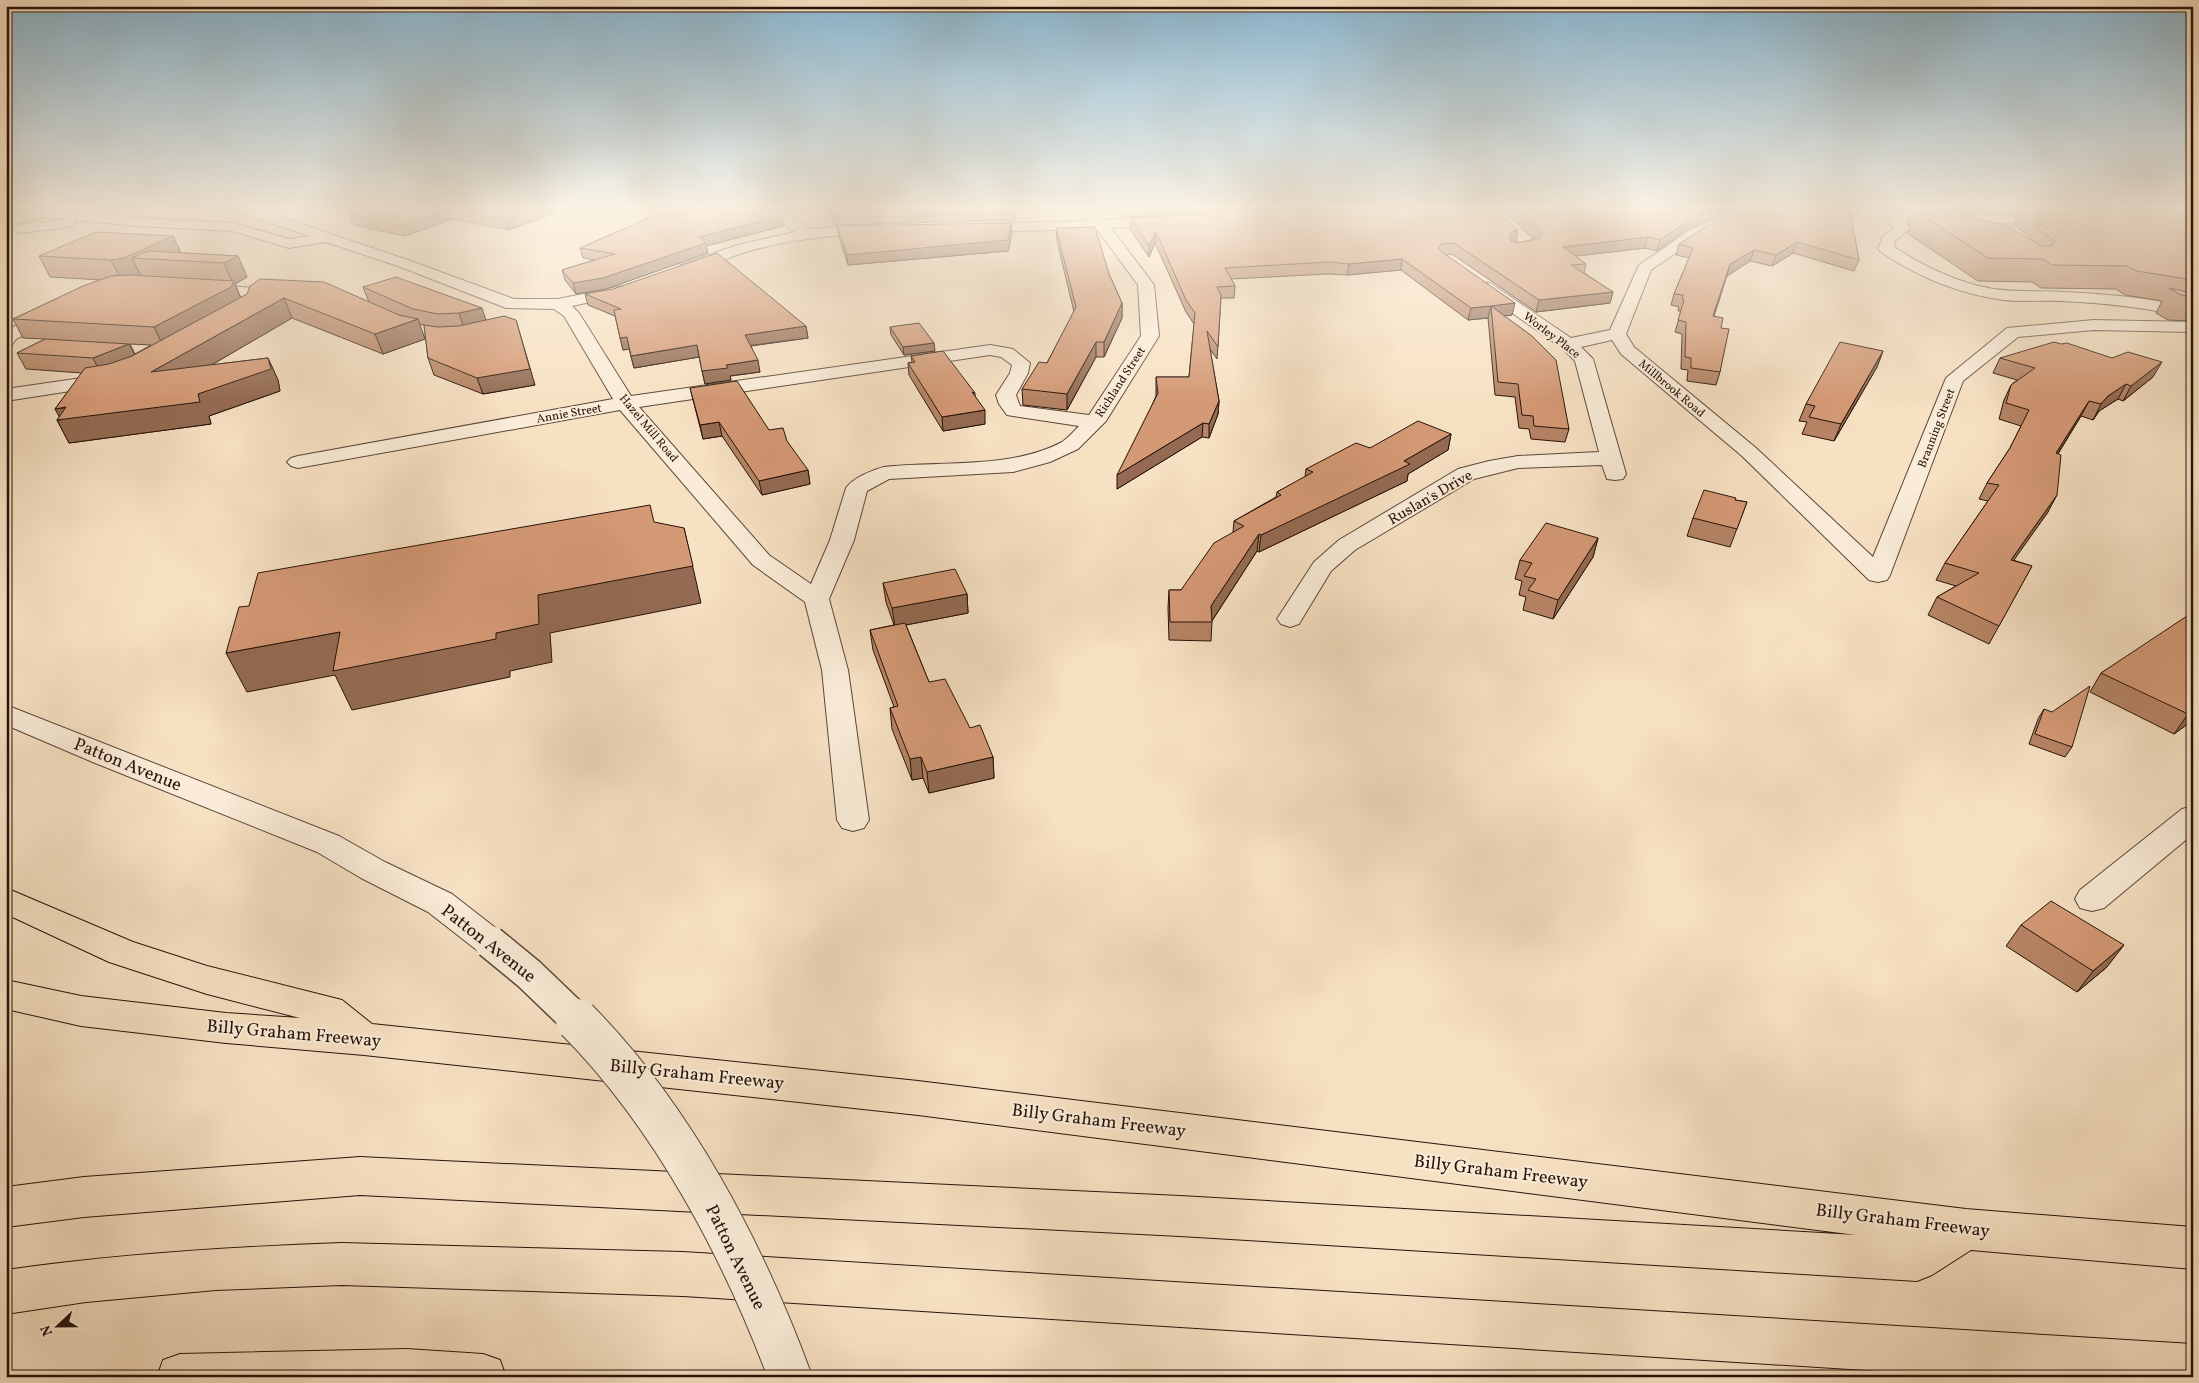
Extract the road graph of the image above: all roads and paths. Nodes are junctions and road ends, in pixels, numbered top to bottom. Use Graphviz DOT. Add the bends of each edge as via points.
graph roads {
  1 [pos="422,271"];
  2 [pos="679,271"];
  3 [pos="1135,271"];
  4 [pos="1643,271"];
  5 [pos="1922,271"];
  6 [pos="672,273"];
  7 [pos="1473,277"];
  8 [pos="636,286"];
  9 [pos="186,289"];
  10 [pos="551,304"];
  11 [pos="68,307"];
  12 [pos="249,308"];
  13 [pos="2193,313"];
  14 [pos="513,321"];
  15 [pos="2193,327"];
  16 [pos="1616,334"];
  17 [pos="6,341"];
  18 [pos="1568,344"];
  19 [pos="30,347"];
  20 [pos="127,374"];
  21 [pos="6,395"];
  22 [pos="626,403"];
  23 [pos="1094,422"];
  24 [pos="298,462"];
  25 [pos="1613,466"];
  26 [pos="1878,575"];
  27 [pos="817,599"];
  28 [pos="1290,619"];
  29 [pos="6,714"];
  30 [pos="2193,816"];
  31 [pos="853,820"];
  32 [pos="2092,899"];
  33 [pos="6,900"];
  34 [pos="6,994"];
  35 [pos="364,1039"];
  36 [pos="6,1207"];
  37 [pos="1966,1229"];
  38 [pos="2193,1248"];
  39 [pos="6,1292"];
  40 [pos="2193,1367"];
  41 [pos="180,1377"];
  42 [pos="483,1377"];
  43 [pos="790,1377"];
  1 -- 10 [label="street" via="512,304"];
  2 -- 6 [label="street"];
  3 -- 23 [label="street, Richland Street" via="1146,285 1150,336"];
  4 -- 16 [label="street"];
  5 -- 13 [label="street" via="1956,284 2002,295 2112,300"];
  7 -- 18 [label="street, Worley Place"];
  8 -- 10 [label="street" via="610,295"];
  9 -- 12 [label="street" via="269,292 249,302"];
  10 -- 14 [label="street"];
  10 -- 22 [label="street, Hazel Mill Road" via="571,313"];
  11 -- 17 [label="street" via="10,335"];
  15 -- 26 [label="street, Branning Street" via="2094,325 2013,332 1955,378"];
  16 -- 18 [label="street"];
  16 -- 26 [label="street, Millbrook Road" via="1627,350 1749,452"];
  17 -- 19 [label="street"];
  18 -- 25 [label="street, Worley Place" via="1584,359"];
  20 -- 21 [label="street" via="112,380"];
  22 -- 23 [label="street, Annie Street" via="990,350 1007,353 1021,363 1006,395 1014,411"];
  22 -- 24 [label="street, Annie Street"];
  22 -- 27 [label="street, Hazel Mill Road" via="761,560"];
  23 -- 27 [label="street, Richland Street" via="1071,445 1043,458 1013,466 884,473 857,488 842,540"];
  25 -- 28 [label="street, Ruslan's Drive" via="1518,462 1489,466 1466,474 1347,545 1322,567"];
  27 -- 31 [label="street" via="835,670"];
  29 -- 43 [label="street, Patton Avenue, bridge" via="328,844 440,903 531,975 564,1006 634,1084 661,1123 713,1208 763,1310"];
  30 -- 32 [label="street"];
  33 -- 35 [label="highway" via="121,952 208,980 329,1011"];
  34 -- 35 [label="highway, Billy Graham Freeway" via="81,1011 226,1028"];
  35 -- 37 [label="highway, Billy Graham Freeway" via="918,1098"];
  36 -- 37 [label="highway" via="84,1197 360,1176 1180,1216 1917,1260"];
  37 -- 38 [label="highway, Billy Graham Freeway"];
  39 -- 40 [label="highway" via="86,1280 216,1268 342,1264 683,1274"];
  41 -- 42 [label="highway" via="407,1372"];
}
